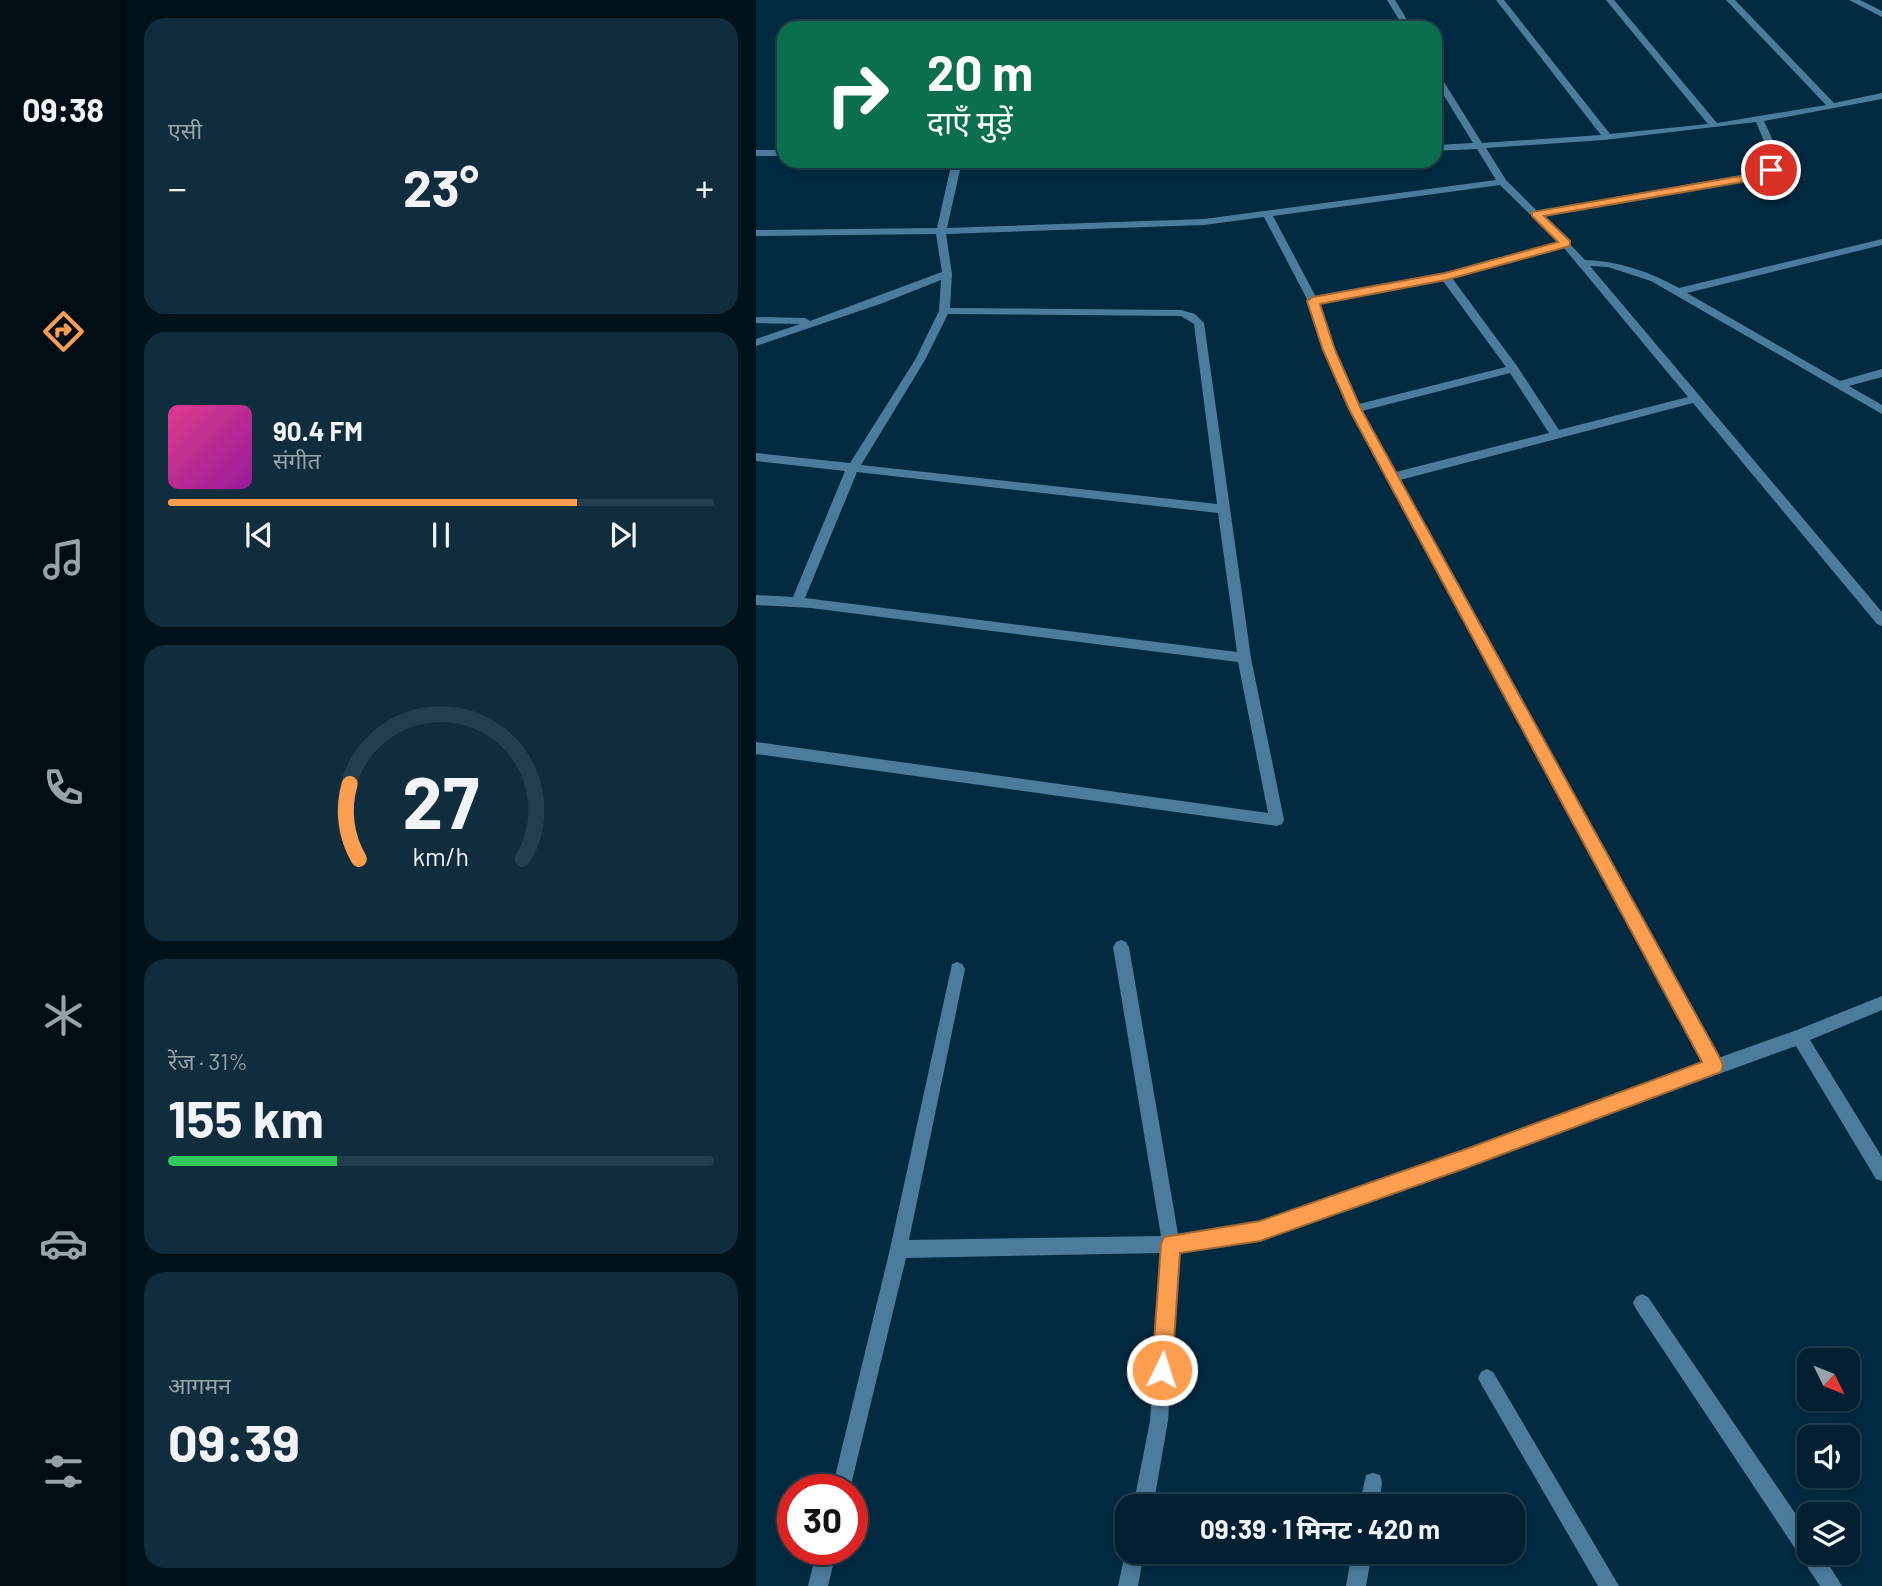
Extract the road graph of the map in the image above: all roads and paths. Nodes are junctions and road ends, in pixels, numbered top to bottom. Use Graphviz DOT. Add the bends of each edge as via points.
graph roads {
  1 [pos="1391,0"];
  2 [pos="1500,0"];
  3 [pos="1610,0"];
  4 [pos="1730,0"];
  5 [pos="1853,0"];
  6 [pos="1882,14"];
  7 [pos="1404,21"];
  8 [pos="1442,86"];
  9 [pos="1882,96"];
  10 [pos="1867,99"];
  11 [pos="1832,106"];
  12 [pos="1882,106"];
  13 [pos="1758,117"];
  14 [pos="1714,125"];
  15 [pos="1607,137"];
  16 [pos="1478,147"];
  17 [pos="1442,148"];
  18 [pos="756,153"];
  19 [pos="777,153"];
  20 [pos="955,168"];
  21 [pos="1502,182"];
  22 [pos="1536,214"];
  23 [pos="1268,215"];
  24 [pos="941,231"];
  25 [pos="756,233"];
  26 [pos="1882,242"];
  27 [pos="1566,243"];
  28 [pos="1582,263"];
  29 [pos="947,274"];
  30 [pos="1446,277"];
  31 [pos="1678,292"];
  32 [pos="1313,301"];
  33 [pos="944,311"];
  34 [pos="756,320"];
  35 [pos="817,321"];
  36 [pos="756,343"];
  37 [pos="1513,369"];
  38 [pos="1882,373"];
  39 [pos="1838,385"];
  40 [pos="1697,398"];
  41 [pos="1355,409"];
  42 [pos="1882,410"];
  43 [pos="1556,435"];
  44 [pos="756,457"];
  45 [pos="852,469"];
  46 [pos="1394,477"];
  47 [pos="1225,509"];
  48 [pos="756,600"];
  49 [pos="797,602"];
  50 [pos="1882,621"];
  51 [pos="1244,658"];
  52 [pos="756,748"];
  53 [pos="1121,947"];
  54 [pos="957,969"];
  55 [pos="1882,1003"];
  56 [pos="1799,1037"];
  57 [pos="1714,1066"];
  58 [pos="1882,1173"];
  59 [pos="1171,1244"];
  60 [pos="900,1249"];
  61 [pos="1642,1303"];
  62 [pos="1487,1378"];
  63 [pos="845,1474"];
  64 [pos="1373,1482"];
  65 [pos="1145,1494"];
  66 [pos="1371,1494"];
  67 [pos="1132,1564"];
  68 [pos="1360,1564"];
  69 [pos="823,1565"];
  70 [pos="818,1586"];
  71 [pos="1128,1586"];
  72 [pos="1356,1586"];
  73 [pos="1609,1586"];
  74 [pos="1832,1586"];
  1 -- 7 [label="street"];
  2 -- 15 [label="street"];
  3 -- 14 [label="street"];
  4 -- 11 [label="street"];
  5 -- 6 [label="street"];
  8 -- 16 [label="street"];
  9 -- 10 [label="street"];
  10 -- 11 [label="street"];
  10 -- 12 [label="street"];
  11 -- 13 [label="street"];
  13 -- 14 [label="street"];
  13 -- 22 [label="street" via="1777,160 1767,173"];
  14 -- 15 [label="street"];
  15 -- 16 [label="street"];
  16 -- 17 [label="street"];
  16 -- 21 [label="street"];
  18 -- 19 [label="street"];
  20 -- 24 [label="street"];
  21 -- 22 [label="street"];
  21 -- 23 [label="street"];
  22 -- 27 [label="street"];
  23 -- 24 [label="street" via="1204,222"];
  23 -- 32 [label="street"];
  24 -- 25 [label="street"];
  24 -- 29 [label="street"];
  26 -- 31 [label="street"];
  27 -- 28 [label="street"];
  27 -- 30 [label="street"];
  28 -- 31 [label="street" via="1631,269"];
  28 -- 40 [label="street"];
  29 -- 33 [label="street"];
  29 -- 35 [label="street"];
  30 -- 32 [label="street"];
  30 -- 37 [label="street"];
  31 -- 39 [label="street"];
  32 -- 41 [label="street"];
  33 -- 45 [label="street" via="920,360"];
  33 -- 47 [label="street" via="1181,313 1196,319"];
  34 -- 35 [label="street"];
  35 -- 36 [label="street"];
  37 -- 41 [label="street"];
  37 -- 43 [label="street"];
  38 -- 39 [label="street"];
  39 -- 42 [label="street"];
  40 -- 43 [label="street"];
  40 -- 50 [label="street"];
  41 -- 46 [label="street"];
  43 -- 46 [label="street"];
  44 -- 45 [label="street"];
  45 -- 47 [label="street"];
  45 -- 49 [label="street"];
  46 -- 57 [label="street"];
  47 -- 51 [label="street"];
  48 -- 49 [label="street"];
  49 -- 51 [label="street"];
  51 -- 52 [label="street" via="1277,820"];
  53 -- 59 [label="street"];
  54 -- 60 [label="street"];
  55 -- 56 [label="street"];
  56 -- 57 [label="street"];
  56 -- 58 [label="street"];
  57 -- 59 [label="street" via="1260,1231"];
  59 -- 60 [label="street"];
  59 -- 65 [label="street" via="1159,1421"];
  60 -- 63 [label="street"];
  61 -- 74 [label="street"];
  62 -- 73 [label="street"];
  64 -- 66 [label="street"];
  67 -- 71 [label="street"];
  68 -- 72 [label="street"];
  69 -- 70 [label="street"];
}
